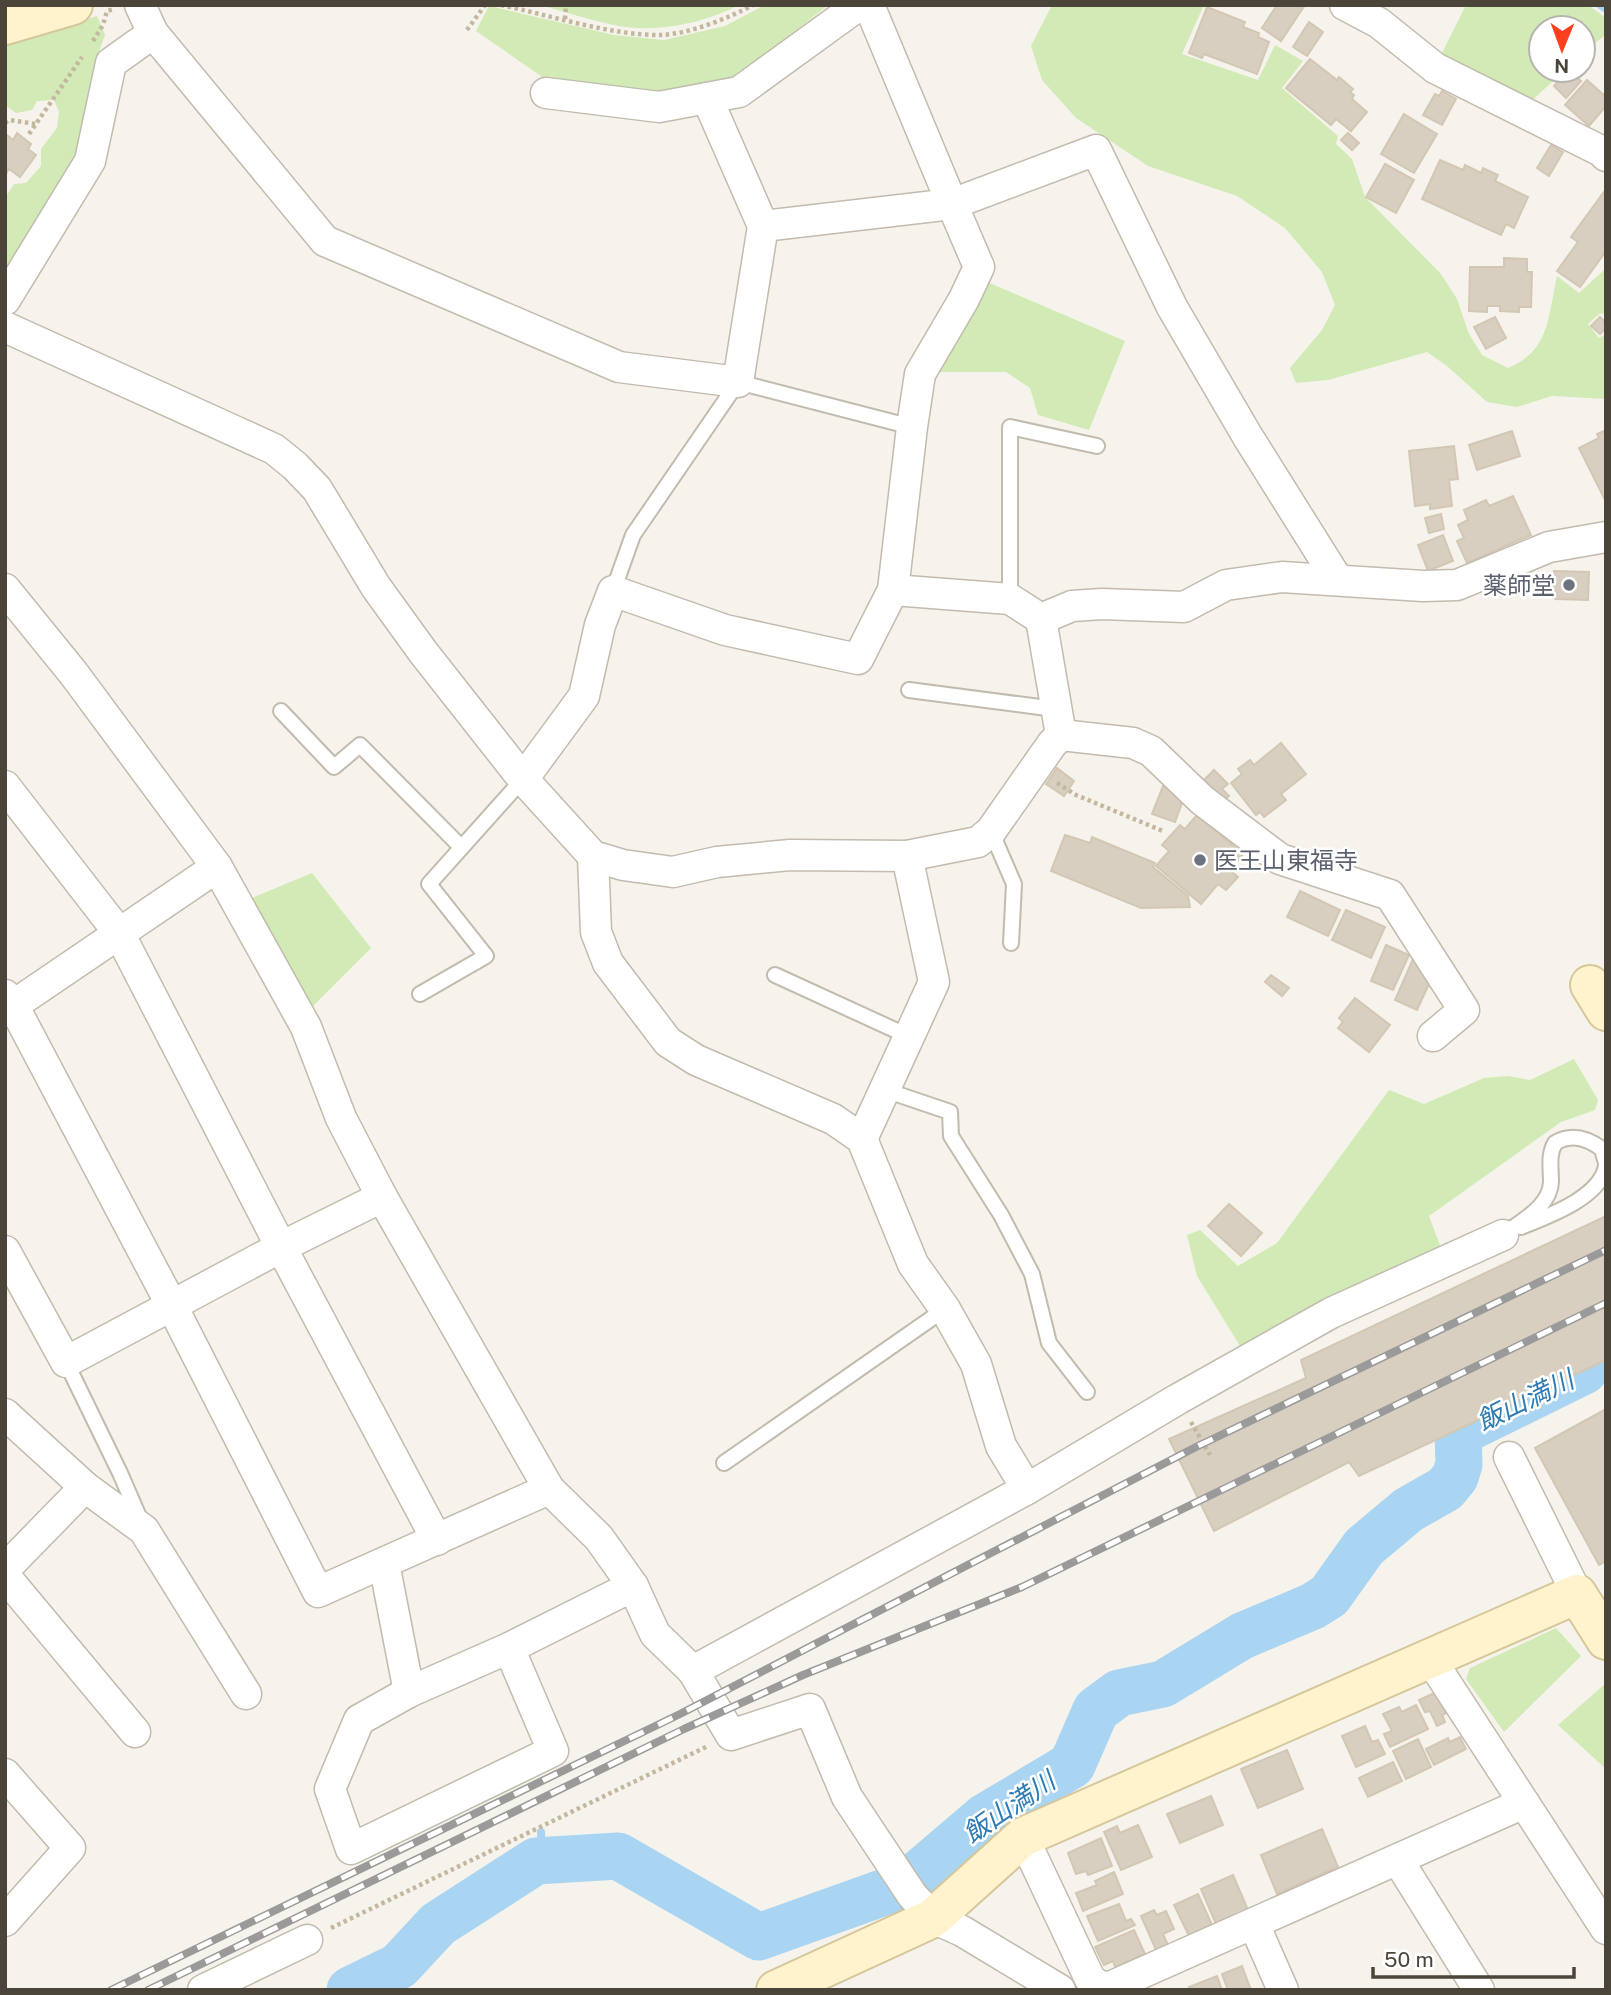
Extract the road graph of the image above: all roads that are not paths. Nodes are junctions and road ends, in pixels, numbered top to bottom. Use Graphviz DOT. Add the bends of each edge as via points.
graph roads {
  1 [pos="73,5"];
  2 [pos="140,5"];
  3 [pos="859,5"];
  4 [pos="869,5"];
  5 [pos="1345,5"];
  6 [pos="5,25"];
  7 [pos="153,33"];
  8 [pos="546,93"];
  9 [pos="707,98"];
  10 [pos="1604,151"];
  11 [pos="953,204"];
  12 [pos="763,226"];
  13 [pos="5,300"];
  14 [pos="5,327"];
  15 [pos="738,382"];
  16 [pos="912,426"];
  17 [pos="1097,446"];
  18 [pos="1606,537"];
  19 [pos="1337,579"];
  20 [pos="5,589"];
  21 [pos="894,590"];
  22 [pos="613,591"];
  23 [pos="1010,598"];
  24 [pos="1041,619"];
  25 [pos="909,690"];
  26 [pos="281,711"];
  27 [pos="1058,722"];
  28 [pos="523,779"];
  29 [pos="5,786"];
  30 [pos="991,831"];
  31 [pos="461,846"];
  32 [pos="593,856"];
  33 [pos="907,856"];
  34 [pos="217,867"];
  35 [pos="119,933"];
  36 [pos="1011,943"];
  37 [pos="775,975"];
  38 [pos="420,994"];
  39 [pos="8,1004"];
  40 [pos="908,1036"];
  41 [pos="1433,1037"];
  42 [pos="886,1090"];
  43 [pos="862,1139"];
  44 [pos="1606,1164"];
  45 [pos="382,1196"];
  46 [pos="1503,1235"];
  47 [pos="281,1247"];
  48 [pos="5,1251"];
  49 [pos="172,1306"];
  50 [pos="946,1309"];
  51 [pos="66,1362"];
  52 [pos="1087,1392"];
  53 [pos="5,1413"];
  54 [pos="1509,1457"];
  55 [pos="724,1463"];
  56 [pos="85,1487"];
  57 [pos="549,1489"];
  58 [pos="1027,1489"];
  59 [pos="144,1530"];
  60 [pos="437,1540"];
  61 [pos="384,1563"];
  62 [pos="5,1569"];
  63 [pos="5,1576"];
  64 [pos="633,1586"];
  65 [pos="1577,1594"];
  66 [pos="1606,1640"];
  67 [pos="509,1648"];
  68 [pos="1431,1660"];
  69 [pos="692,1671"];
  70 [pos="409,1692"];
  71 [pos="246,1694"];
  72 [pos="135,1732"];
  73 [pos="5,1774"];
  74 [pos="1524,1803"];
  75 [pos="1023,1837"];
  76 [pos="1398,1860"];
  77 [pos="923,1907"];
  78 [pos="5,1922"];
  79 [pos="1254,1924"];
  80 [pos="1606,1928"];
  81 [pos="307,1940"];
  82 [pos="203,1990"];
  83 [pos="776,1990"];
  84 [pos="1060,1990"];
  85 [pos="1283,1990"];
  86 [pos="1479,1990"];
  1 -- 6 [label="street"];
  2 -- 7 [label="street"];
  3 -- 9 [label="street" via="739,92"];
  4 -- 11 [label="street"];
  5 -- 10 [label="street" via="1378,23 1435,68"];
  7 -- 13 [label="street" via="111,63 90,161"];
  7 -- 15 [label="street" via="325,241 620,367"];
  8 -- 9 [label="street" via="659,107"];
  9 -- 12 [label="street"];
  11 -- 12 [label="street"];
  11 -- 16 [label="street" via="979,267 920,374"];
  11 -- 19 [label="street" via="1096,150 1172,307"];
  12 -- 15 [label="street"];
  14 -- 28 [label="street" via="274,449 295,466 317,489 369,576 423,652"];
  15 -- 16 [label="lane"];
  15 -- 22 [label="lane" via="633,535"];
  16 -- 21 [label="street"];
  17 -- 23 [label="lane" via="1010,427"];
  18 -- 19 [label="street" via="1549,547 1457,586"];
  19 -- 24 [label="street" via="1282,577 1226,585 1184,607 1072,606"];
  20 -- 34 [label="street"];
  21 -- 22 [label="street" via="858,659 725,630"];
  21 -- 23 [label="street"];
  22 -- 28 [label="street" via="584,696"];
  23 -- 24 [label="street"];
  24 -- 27 [label="street"];
  25 -- 27 [label="lane"];
  26 -- 31 [label="lane" via="334,767 360,745"];
  27 -- 30 [label="street" via="1035,769"];
  27 -- 41 [label="street" via="1151,751 1202,800 1280,859 1390,895 1464,1010"];
  28 -- 31 [label="lane"];
  28 -- 32 [label="street"];
  29 -- 35 [label="street"];
  30 -- 33 [label="street" via="978,842"];
  30 -- 36 [label="lane" via="1014,884"];
  31 -- 38 [label="lane" via="429,884 486,956"];
  32 -- 33 [label="street" via="673,872 717,862 790,855"];
  32 -- 43 [label="street" via="596,932 608,963 668,1042 696,1060 834,1119"];
  33 -- 40 [label="street" via="934,982"];
  34 -- 35 [label="street"];
  34 -- 45 [label="street" via="306,1027 341,1118"];
  35 -- 39 [label="street"];
  35 -- 47 [label="street"];
  37 -- 40 [label="lane"];
  39 -- 49 [label="street"];
  40 -- 42 [label="street"];
  42 -- 43 [label="street"];
  42 -- 52 [label="lane" via="950,1112 951,1136 1032,1274 1049,1343"];
  43 -- 50 [label="street" via="913,1264"];
  44 -- 46 [label="lane" via="1596,1185 1563,1210"];
  44 -- 46 [label="lane" via="1602,1149 1592,1142 1569,1137 1555,1143 1547,1198"];
  45 -- 47 [label="street"];
  45 -- 57 [label="street"];
  46 -- 58 [label="street" via="1331,1313"];
  47 -- 49 [label="street"];
  47 -- 60 [label="street"];
  48 -- 51 [label="street"];
  49 -- 51 [label="street"];
  49 -- 61 [label="street" via="318,1592"];
  50 -- 55 [label="lane"];
  50 -- 58 [label="street" via="976,1364 1002,1446"];
  51 -- 59 [label="lane"];
  53 -- 56 [label="street"];
  54 -- 65 [label="street"];
  56 -- 59 [label="street"];
  56 -- 62 [label="street"];
  57 -- 60 [label="street"];
  57 -- 64 [label="street" via="599,1538"];
  58 -- 69 [label="street"];
  59 -- 71 [label="street"];
  60 -- 61 [label="street"];
  61 -- 70 [label="street"];
  63 -- 72 [label="street"];
  64 -- 67 [label="street"];
  64 -- 69 [label="street" via="655,1634"];
  65 -- 66 [label="street"];
  65 -- 68 [label="street"];
  67 -- 70 [label="street"];
  67 -- 70 [label="street" via="553,1751 351,1849 330,1789 359,1720"];
  68 -- 74 [label="street"];
  68 -- 75 [label="street"];
  69 -- 77 [label="street" via="731,1735 810,1709 847,1797"];
  73 -- 78 [label="street" via="70,1848"];
  74 -- 76 [label="street"];
  74 -- 80 [label="street"];
  75 -- 77 [label="street"];
  75 -- 79 [label="street" via="1090,1979 1099,1986 1110,1987"];
  76 -- 79 [label="street"];
  76 -- 86 [label="street"];
  77 -- 83 [label="street"];
  77 -- 84 [label="street"];
  79 -- 85 [label="street"];
  81 -- 82 [label="street"];
}
